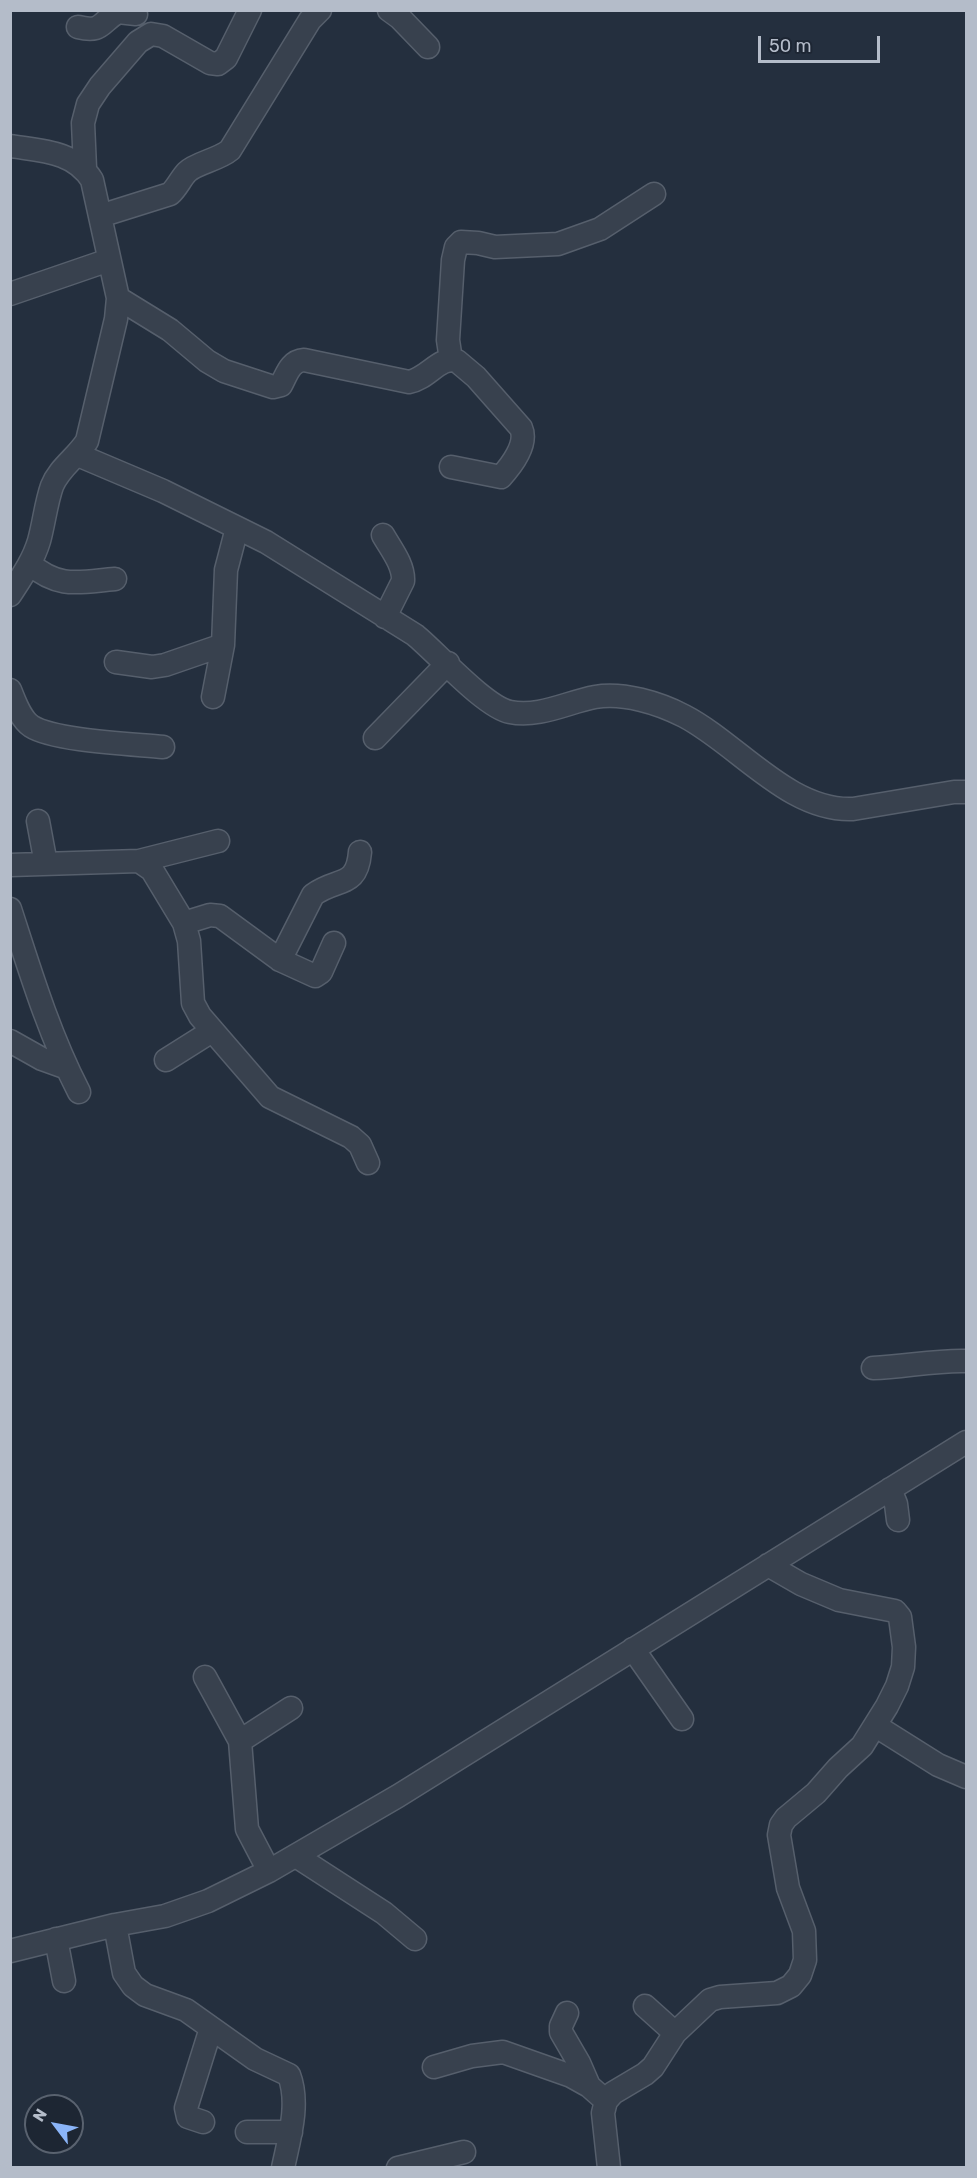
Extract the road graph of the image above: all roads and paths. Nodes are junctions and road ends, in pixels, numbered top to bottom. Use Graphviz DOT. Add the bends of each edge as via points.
graph roads {
  1 [pos="250,10"];
  2 [pos="389,10"];
  3 [pos="136,12"];
  4 [pos="311,14"];
  5 [pos="78,27"];
  6 [pos="151,34"];
  7 [pos="428,47"];
  8 [pos="10,146"];
  9 [pos="85,168"];
  10 [pos="654,194"];
  11 [pos="100,216"];
  12 [pos="109,260"];
  13 [pos="10,294"];
  14 [pos="118,298"];
  15 [pos="451,360"];
  16 [pos="78,455"];
  17 [pos="451,467"];
  18 [pos="237,528"];
  19 [pos="383,535"];
  20 [pos="30,564"];
  21 [pos="115,579"];
  22 [pos="10,595"];
  23 [pos="385,617"];
  24 [pos="223,645"];
  25 [pos="116,662"];
  26 [pos="448,663"];
  27 [pos="10,690"];
  28 [pos="213,697"];
  29 [pos="375,738"];
  30 [pos="163,747"];
  31 [pos="966,792"];
  32 [pos="38,821"];
  33 [pos="218,842"];
  34 [pos="360,852"];
  35 [pos="139,861"];
  36 [pos="46,864"];
  37 [pos="10,865"];
  38 [pos="10,909"];
  39 [pos="183,923"];
  40 [pos="334,943"];
  41 [pos="280,960"];
  42 [pos="213,1031"];
  43 [pos="10,1041"];
  44 [pos="166,1060"];
  45 [pos="67,1068"];
  46 [pos="79,1092"];
  47 [pos="368,1163"];
  48 [pos="966,1361"];
  49 [pos="873,1368"];
  50 [pos="966,1442"];
  51 [pos="890,1489"];
  52 [pos="898,1520"];
  53 [pos="768,1565"];
  54 [pos="633,1649"];
  55 [pos="205,1677"];
  56 [pos="291,1708"];
  57 [pos="682,1719"];
  58 [pos="876,1726"];
  59 [pos="240,1740"];
  60 [pos="966,1777"];
  61 [pos="296,1856"];
  62 [pos="269,1871"];
  63 [pos="116,1925"];
  64 [pos="56,1939"];
  65 [pos="415,1940"];
  66 [pos="10,1951"];
  67 [pos="64,1981"];
  68 [pos="645,2006"];
  69 [pos="567,2013"];
  70 [pos="211,2028"];
  71 [pos="675,2033"];
  72 [pos="434,2067"];
  73 [pos="589,2085"];
  74 [pos="606,2101"];
  75 [pos="202,2122"];
  76 [pos="247,2132"];
  77 [pos="291,2132"];
  78 [pos="464,2152"];
  79 [pos="283,2168"];
  80 [pos="398,2168"];
  81 [pos="609,2168"];
  1 -- 6 [label="street" via="226,58 218,64 163,36"];
  2 -- 7 [label="street"];
  3 -- 5 [label="street" via="118,12 94,30"];
  3 -- 6 [label="street"];
  4 -- 11 [label="street" via="230,150 188,171 170,194"];
  6 -- 9 [label="street" via="138,42 88,104 83,123"];
  8 -- 9 [label="street" via="74,160"];
  9 -- 11 [label="street" via="92,180"];
  10 -- 15 [label="street" via="600,229 558,244 495,247 461,242 453,260 448,340"];
  11 -- 12 [label="street"];
  12 -- 13 [label="street"];
  12 -- 14 [label="street"];
  14 -- 15 [label="street" via="170,330 207,362 273,387 282,385 297,361 409,382"];
  14 -- 16 [label="street" via="87,441"];
  15 -- 17 [label="street" via="462,364 483,386 521,428 523,438 501,477"];
  16 -- 18 [label="street" via="163,490"];
  16 -- 20 [label="street" via="62,468 52,485"];
  18 -- 23 [label="street"];
  18 -- 24 [label="street" via="224,587"];
  19 -- 23 [label="street" via="403,576"];
  20 -- 21 [label="street" via="47,578 70,583"];
  20 -- 22 [label="street"];
  23 -- 26 [label="street" via="415,635"];
  24 -- 25 [label="street" via="152,667"];
  24 -- 28 [label="street"];
  26 -- 29 [label="street"];
  26 -- 31 [label="street" via="486,700 509,712 532,714 597,697 619,696 661,707 717,737 776,783 836,810"];
  27 -- 30 [label="street" via="31,725 54,735"];
  32 -- 36 [label="street"];
  33 -- 35 [label="street"];
  34 -- 41 [label="street" via="353,876 314,895"];
  35 -- 36 [label="street"];
  35 -- 39 [label="street" via="152,870"];
  36 -- 37 [label="street"];
  38 -- 45 [label="street"];
  39 -- 41 [label="street" via="220,916"];
  39 -- 42 [label="street" via="189,941 194,1003"];
  40 -- 41 [label="street" via="321,972 315,976"];
  42 -- 44 [label="street"];
  42 -- 47 [label="street" via="270,1097 351,1137 360,1145"];
  43 -- 45 [label="street"];
  45 -- 46 [label="street"];
  48 -- 49 [label="street"];
  50 -- 51 [label="street"];
  51 -- 52 [label="street"];
  51 -- 53 [label="street"];
  53 -- 54 [label="street"];
  53 -- 58 [label="street" via="839,1600 895,1611 900,1617 903,1667"];
  54 -- 57 [label="street"];
  54 -- 61 [label="street"];
  55 -- 59 [label="street"];
  56 -- 59 [label="street"];
  58 -- 60 [label="street" via="938,1765"];
  58 -- 71 [label="street" via="862,1746 781,1826 788,1888 804,1931 805,1960 800,1975 791,1986 777,1993 710,2000"];
  59 -- 62 [label="street" via="247,1828"];
  61 -- 62 [label="street"];
  61 -- 65 [label="street" via="384,1913"];
  62 -- 63 [label="street" via="208,1901 165,1916"];
  63 -- 64 [label="street"];
  63 -- 70 [label="street" via="124,1973 133,1986 145,1995 186,2010"];
  64 -- 66 [label="street"];
  64 -- 67 [label="street"];
  68 -- 71 [label="street"];
  69 -- 73 [label="street" via="561,2032"];
  70 -- 75 [label="street" via="186,2108 188,2117"];
  70 -- 77 [label="street" via="255,2059 289,2075"];
  71 -- 74 [label="street" via="653,2067"];
  72 -- 73 [label="street" via="503,2052"];
  73 -- 74 [label="street"];
  74 -- 81 [label="street" via="603,2113"];
  76 -- 77 [label="street"];
  77 -- 79 [label="street"];
  78 -- 80 [label="street"];
}
